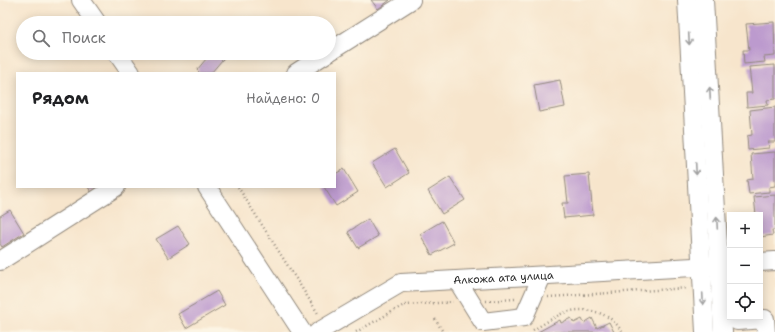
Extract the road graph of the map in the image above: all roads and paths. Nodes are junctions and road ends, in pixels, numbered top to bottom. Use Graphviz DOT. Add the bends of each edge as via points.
graph roads {
  1 [pos="81,0"];
  2 [pos="411,0"];
  3 [pos="687,0"];
  4 [pos="704,0"];
  5 [pos="92,16"];
  6 [pos="336,47"];
  7 [pos="122,60"];
  8 [pos="316,60"];
  9 [pos="130,72"];
  10 [pos="298,72"];
  11 [pos="114,188"];
  12 [pos="208,188"];
  13 [pos="239,188"];
  14 [pos="0,261"];
  15 [pos="775,261"];
  16 [pos="763,262"];
  17 [pos="725,265"];
  18 [pos="701,266"];
  19 [pos="542,276"];
  20 [pos="457,280"];
  21 [pos="435,319"];
  22 [pos="730,326"];
  23 [pos="322,329"];
  24 [pos="302,332"];
  25 [pos="443,332"];
  26 [pos="530,332"];
  27 [pos="622,332"];
  28 [pos="705,332"];
  29 [pos="766,332"];
  1 -- 5 [label="street"];
  2 -- 6 [label="street"];
  3 -- 18 [label="street, one-way"];
  17 -- 4 [label="street, one-way"];
  7 -- 9 [label="street"];
  8 -- 10 [label="street"];
  11 -- 14 [label="street"];
  12 -- 24 [label="street"];
  13 -- 23 [label="path"];
  15 -- 16 [label="street"];
  17 -- 18 [label="street, Алкожа ата улица"];
  17 -- 22 [label="street"];
  18 -- 19 [label="street, Алкожа ата улица"];
  18 -- 28 [label="street, one-way"];
  19 -- 20 [label="street, Алкожа ата улица"];
  19 -- 20 [label="street" via="524,317 483,322"];
  20 -- 23 [label="street, Алкожа ата улица" via="401,284"];
  21 -- 25 [label="path"];
  22 -- 29 [label="street" via="765,319"];
  26 -- 27 [label="path" via="562,314 583,310 604,314 619,326"];
}
